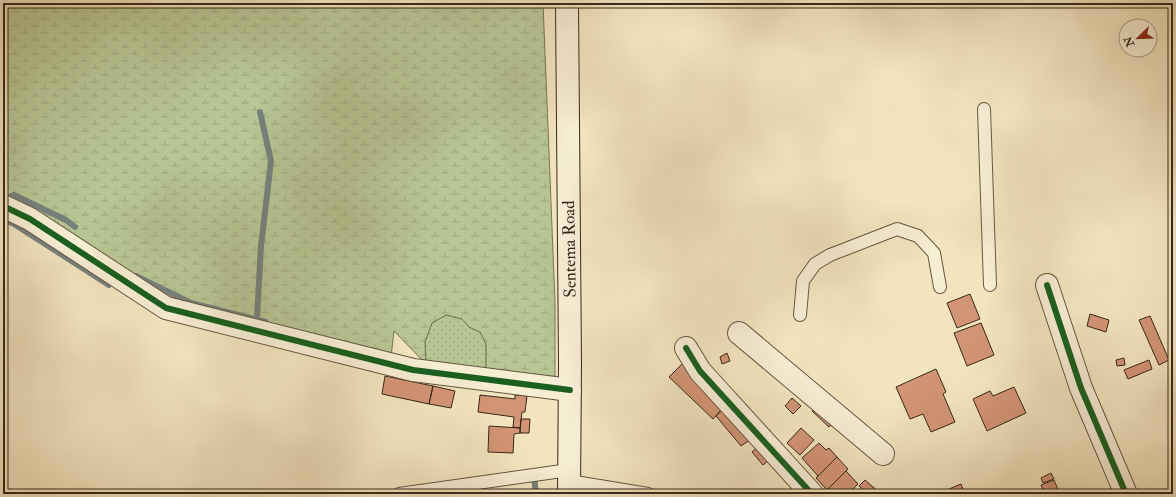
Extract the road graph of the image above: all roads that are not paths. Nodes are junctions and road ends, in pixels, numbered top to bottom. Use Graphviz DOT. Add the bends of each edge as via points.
graph roads {
  1 [pos="567,3"];
  2 [pos="984,109"];
  3 [pos="3,206"];
  4 [pos="990,285"];
  5 [pos="1047,285"];
  6 [pos="940,287"];
  7 [pos="800,315"];
  8 [pos="739,333"];
  9 [pos="686,348"];
  10 [pos="570,390"];
  11 [pos="883,454"];
  12 [pos="569,481"];
  13 [pos="399,494"];
  14 [pos="648,494"];
  15 [pos="812,494"];
  16 [pos="1126,494"];
  1 -- 10 [label="street, Sentema Road"];
  2 -- 4 [label="lane"];
  3 -- 10 [label="street" via="30,219 166,308 413,370"];
  5 -- 16 [label="street" via="1081,388"];
  6 -- 7 [label="lane" via="934,253 918,236 897,229 830,255 815,264 803,282"];
  8 -- 11 [label="street"];
  9 -- 15 [label="street" via="700,371"];
  10 -- 12 [label="street, Sentema Road"];
  12 -- 13 [label="lane"];
  12 -- 14 [label="lane"];
}
